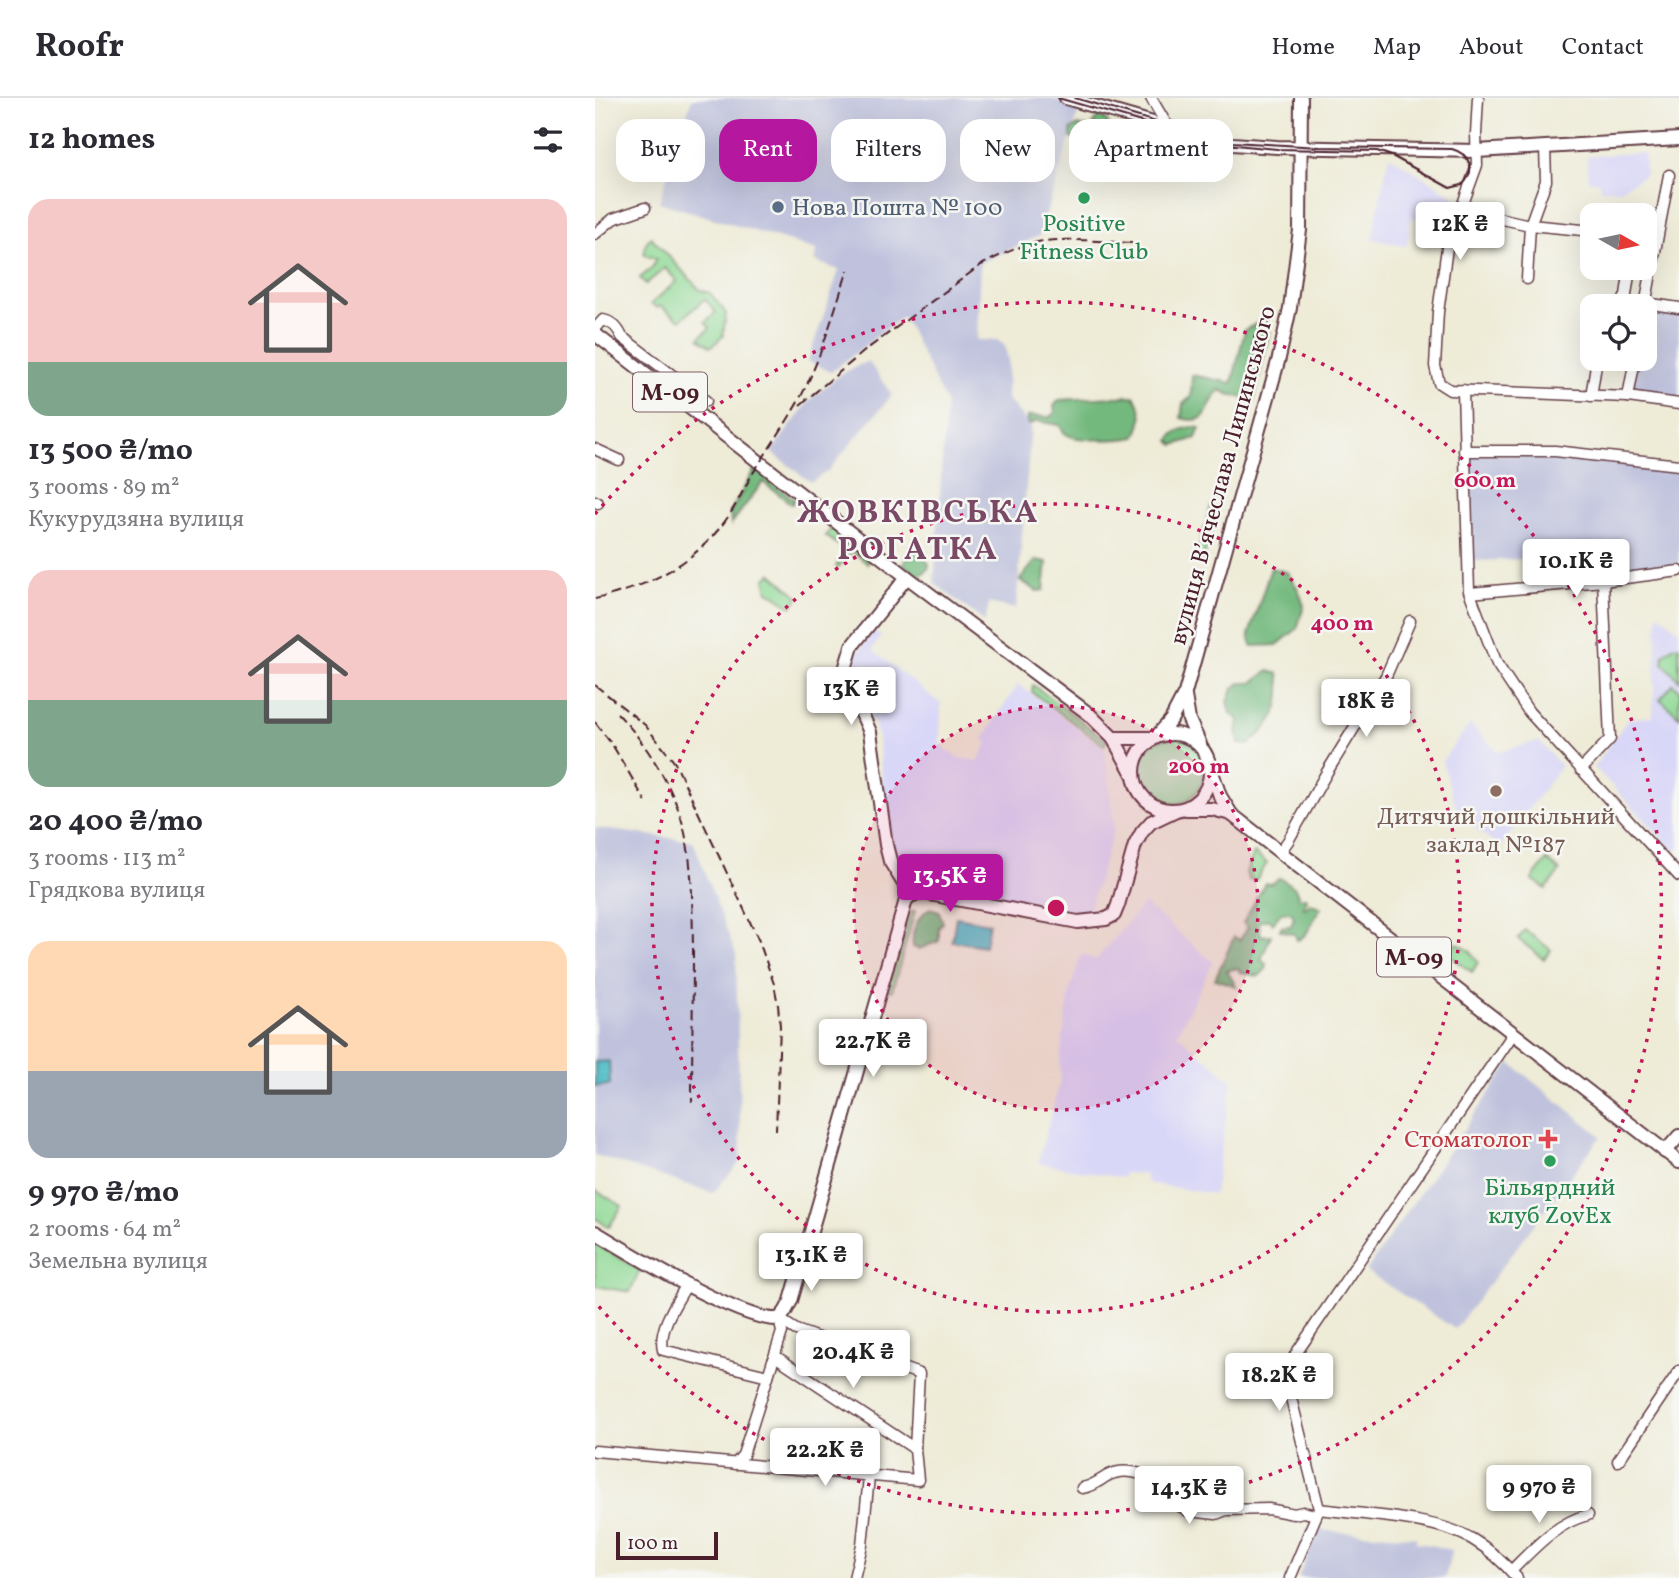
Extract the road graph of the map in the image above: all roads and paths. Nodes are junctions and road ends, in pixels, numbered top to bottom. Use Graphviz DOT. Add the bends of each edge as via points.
graph roads {
  1 [pos="1066,98"];
  2 [pos="1151,98"];
  3 [pos="1301,98"];
  4 [pos="1478,98"];
  5 [pos="1140,119"];
  6 [pos="1163,119"];
  7 [pos="1679,139"];
  8 [pos="1233,144"];
  9 [pos="1545,146"];
  10 [pos="1301,148"];
  11 [pos="1477,150"];
  12 [pos="1669,175"];
  13 [pos="645,208"];
  14 [pos="1462,210"];
  15 [pos="1530,225"];
  16 [pos="1580,230"];
  17 [pos="595,234"];
  18 [pos="1527,279"];
  19 [pos="1647,294"];
  20 [pos="1657,306"];
  21 [pos="1679,308"];
  22 [pos="596,325"];
  23 [pos="1596,371"];
  24 [pos="1633,371"];
  25 [pos="1462,390"];
  26 [pos="1591,396"];
  27 [pos="1629,397"];
  28 [pos="706,401"];
  29 [pos="1679,404"];
  30 [pos="595,449"];
  31 [pos="1464,451"];
  32 [pos="619,460"];
  33 [pos="1679,465"];
  34 [pos="1679,571"];
  35 [pos="907,577"];
  36 [pos="1603,582"];
  37 [pos="1470,593"];
  38 [pos="1410,621"];
  39 [pos="1185,693"];
  40 [pos="1155,737"];
  41 [pos="1112,738"];
  42 [pos="1205,754"];
  43 [pos="1581,770"];
  44 [pos="1133,774"];
  45 [pos="1179,809"];
  46 [pos="1231,814"];
  47 [pos="1280,852"];
  48 [pos="1679,876"];
  49 [pos="911,895"];
  50 [pos="1513,1034"];
  51 [pos="1679,1136"];
  52 [pos="1665,1152"];
  53 [pos="1679,1162"];
  54 [pos="595,1232"];
  55 [pos="687,1284"];
  56 [pos="779,1319"];
  57 [pos="775,1356"];
  58 [pos="1679,1371"];
  59 [pos="768,1376"];
  60 [pos="915,1449"];
  61 [pos="595,1451"];
  62 [pos="1618,1461"];
  63 [pos="735,1464"];
  64 [pos="869,1477"];
  65 [pos="1081,1488"];
  66 [pos="1318,1512"];
  67 [pos="1588,1515"];
  68 [pos="1514,1575"];
  69 [pos="854,1578"];
  70 [pos="1290,1578"];
  1 -- 5 [label="main road"];
  2 -- 6 [label="street"];
  3 -- 10 [label="main road, вулиця Вʼячеслава Липинського"];
  4 -- 11 [label="street"];
  7 -- 9 [label="main road"];
  8 -- 10 [label="main road"];
  9 -- 11 [label="main road"];
  9 -- 15 [label="street" via="1546,181"];
  10 -- 11 [label="main road"];
  10 -- 39 [label="main road, вулиця Вʼячеслава Липинського" via="1298,260 1279,359"];
  11 -- 14 [label="street" via="1477,165"];
  12 -- 19 [label="street"];
  13 -- 17 [label="street" via="613,219"];
  14 -- 15 [label="street"];
  14 -- 25 [label="street" via="1447,248 1434,366 1439,383"];
  15 -- 16 [label="street"];
  15 -- 18 [label="street"];
  20 -- 21 [label="street"];
  22 -- 28 [label="street" via="608,321 622,337"];
  22 -- 35 [label="main road, М-09"];
  23 -- 26 [label="street"];
  24 -- 27 [label="street"];
  25 -- 26 [label="street"];
  25 -- 31 [label="street"];
  26 -- 27 [label="street"];
  27 -- 29 [label="street"];
  30 -- 32 [label="street"];
  31 -- 33 [label="street" via="1555,452"];
  31 -- 37 [label="street"];
  34 -- 36 [label="street"];
  35 -- 41 [label="main road, М-09" via="1089,714"];
  35 -- 49 [label="main road" via="852,646 846,666 847,680 870,732 888,853"];
  36 -- 37 [label="street"];
  36 -- 43 [label="street" via="1610,739"];
  37 -- 43 [label="street" via="1497,664 1511,687"];
  38 -- 47 [label="street" via="1386,676"];
  39 -- 40 [label="main road, вулиця Вʼячеслава Липинського" via="1171,720"];
  39 -- 42 [label="main road, вулиця Вʼячеслава Липинського" via="1189,720"];
  40 -- 41 [label="main road"];
  40 -- 42 [label="main road" via="1181,734"];
  40 -- 44 [label="main road" via="1140,750"];
  41 -- 44 [label="main road, М-09"];
  42 -- 45 [label="main road" via="1210,777 1203,794"];
  42 -- 46 [label="main road, М-09"];
  43 -- 48 [label="street"];
  44 -- 45 [label="main road, М-09" via="1137,789 1149,803"];
  45 -- 46 [label="main road, М-09"];
  45 -- 49 [label="main road" via="1151,822 1142,832 1114,915 1106,919 1078,922 924,893"];
  46 -- 47 [label="main road, М-09"];
  47 -- 50 [label="main road, М-09"];
  49 -- 56 [label="main road" via="903,907 791,1301"];
  50 -- 52 [label="main road, М-09"];
  50 -- 66 [label="street" via="1295,1355 1291,1398"];
  51 -- 52 [label="main road"];
  52 -- 53 [label="main road, М-09"];
  54 -- 55 [label="main road"];
  55 -- 56 [label="main road" via="758,1317"];
  55 -- 59 [label="street" via="667,1323 663,1350"];
  56 -- 57 [label="street" via="782,1332"];
  56 -- 60 [label="street" via="796,1330 919,1374"];
  57 -- 59 [label="street"];
  57 -- 60 [label="street"];
  58 -- 62 [label="street"];
  59 -- 63 [label="street" via="743,1455"];
  60 -- 64 [label="street" via="918,1480"];
  61 -- 63 [label="street"];
  63 -- 64 [label="street"];
  64 -- 69 [label="street"];
  65 -- 66 [label="street" via="1109,1475 1139,1472 1162,1483 1172,1501 1188,1511"];
  66 -- 68 [label="street" via="1434,1525 1471,1538"];
  66 -- 70 [label="street"];
  67 -- 68 [label="street" via="1536,1546"];
}
